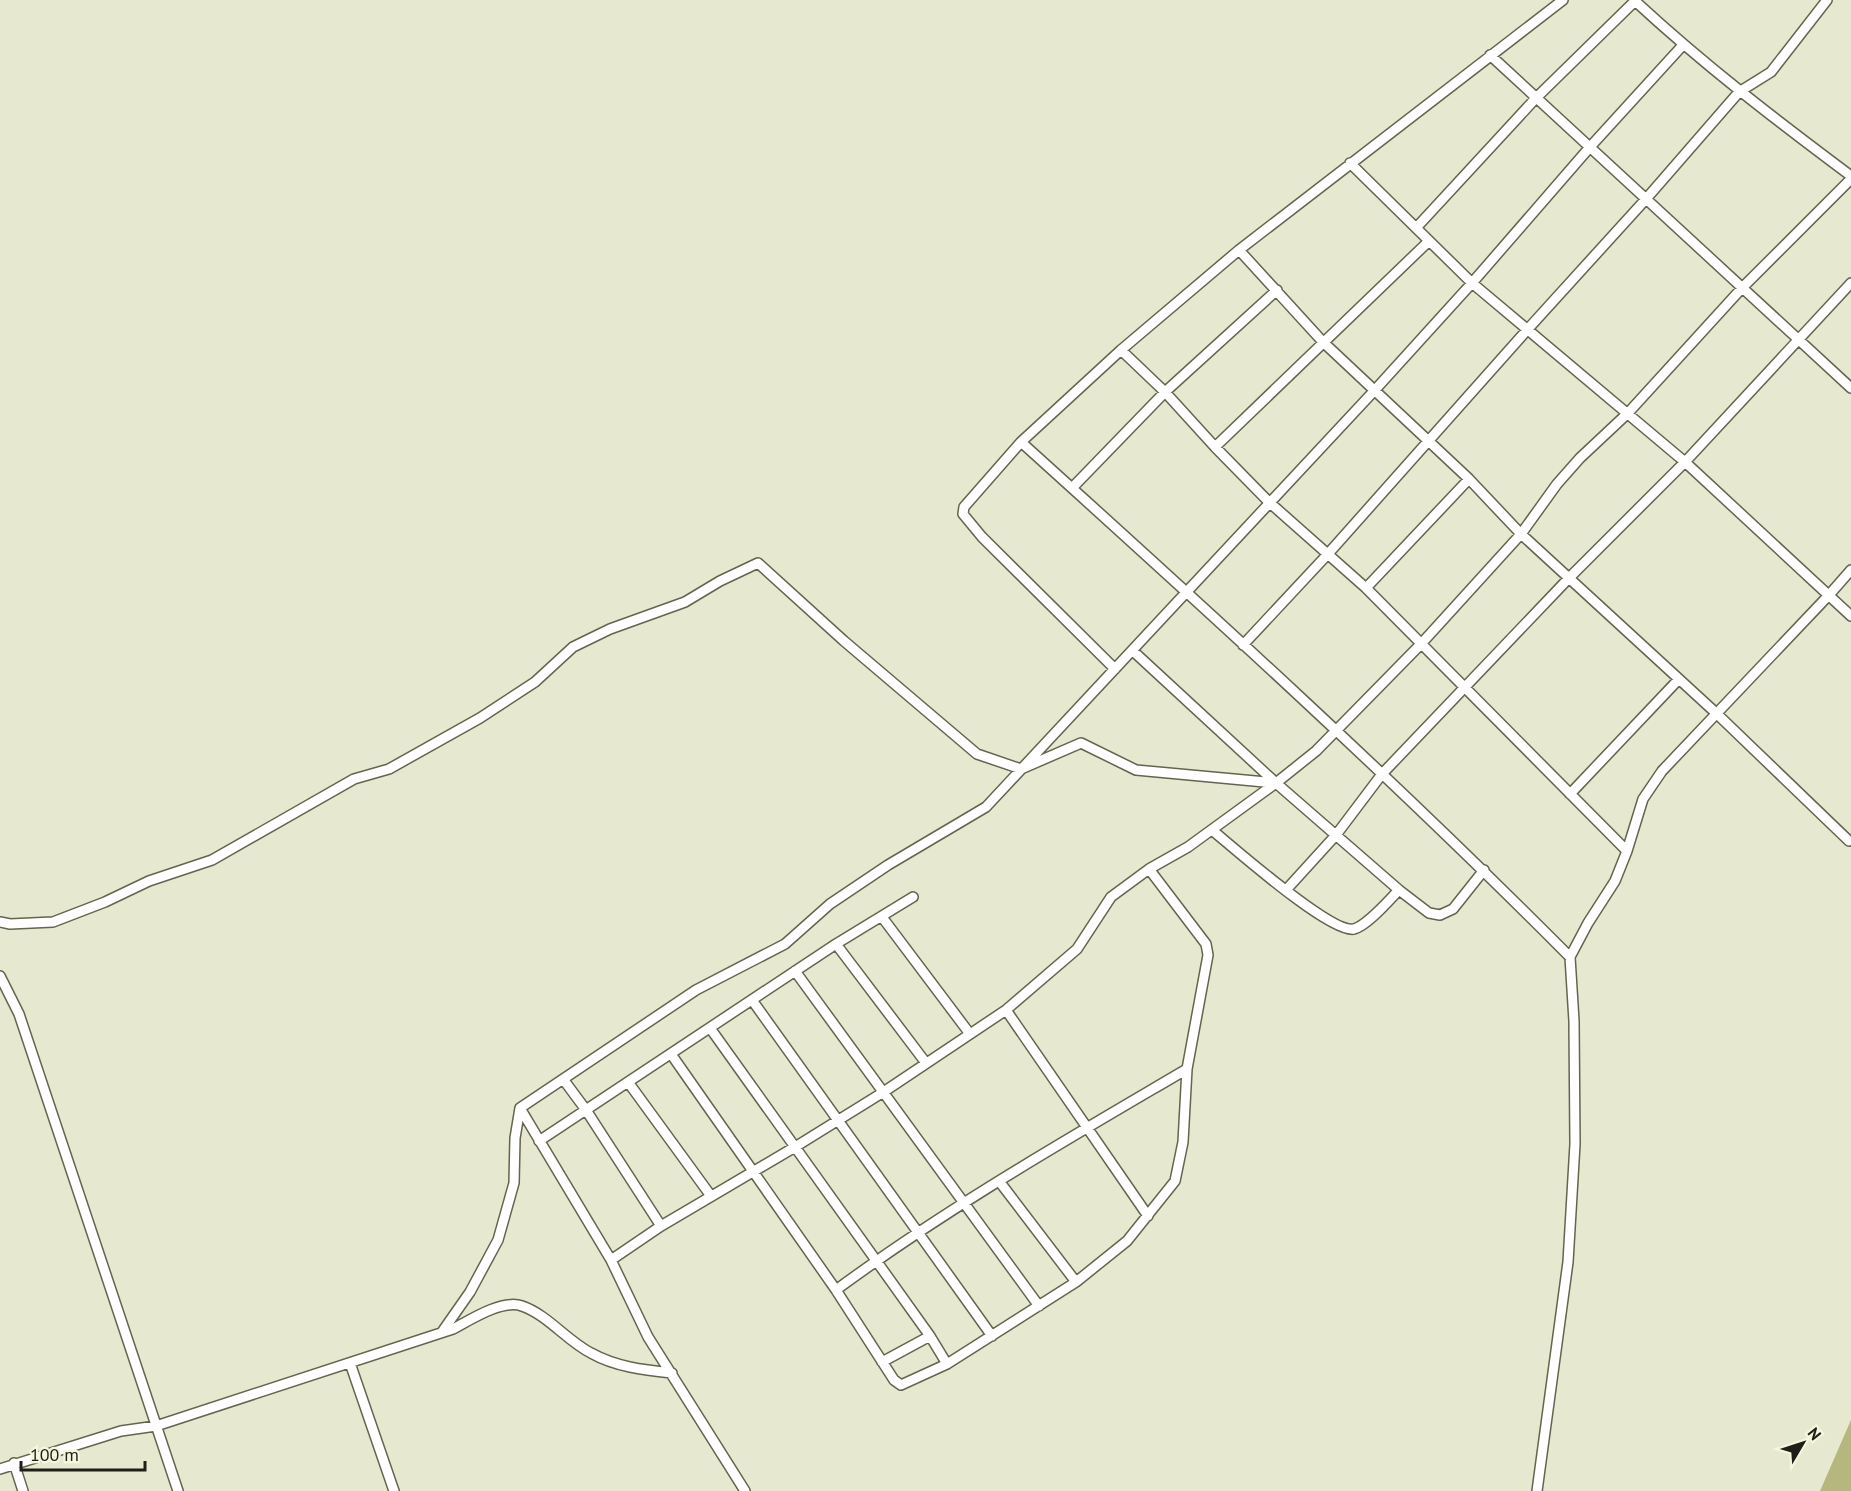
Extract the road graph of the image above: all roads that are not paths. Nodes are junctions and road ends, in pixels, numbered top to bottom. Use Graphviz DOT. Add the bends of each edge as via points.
graph roads {
  1 [pos="1563,0"];
  2 [pos="1635,0"];
  3 [pos="1827,0"];
  4 [pos="1683,45"];
  5 [pos="1490,55"];
  6 [pos="1739,92"];
  7 [pos="1536,98"];
  8 [pos="1590,147"];
  9 [pos="1350,163"];
  10 [pos="1851,178"];
  11 [pos="1646,199"];
  12 [pos="1416,228"];
  13 [pos="1429,241"];
  14 [pos="1239,250"];
  15 [pos="1472,283"];
  16 [pos="1851,283"];
  17 [pos="1742,288"];
  18 [pos="1276,290"];
  19 [pos="1527,330"];
  20 [pos="1798,340"];
  21 [pos="1323,342"];
  22 [pos="1121,350"];
  23 [pos="1851,388"];
  24 [pos="1374,391"];
  25 [pos="1165,392"];
  26 [pos="1629,413"];
  27 [pos="1428,441"];
  28 [pos="1021,442"];
  29 [pos="1215,447"];
  30 [pos="1685,462"];
  31 [pos="1468,479"];
  32 [pos="1072,488"];
  33 [pos="1269,502"];
  34 [pos="1521,534"];
  35 [pos="1327,555"];
  36 [pos="1851,570"];
  37 [pos="1569,579"];
  38 [pos="1366,588"];
  39 [pos="1187,593"];
  40 [pos="1829,596"];
  41 [pos="1851,616"];
  42 [pos="1422,644"];
  43 [pos="1243,645"];
  44 [pos="1133,651"];
  45 [pos="1115,669"];
  46 [pos="1679,679"];
  47 [pos="1464,687"];
  48 [pos="1716,713"];
  49 [pos="1336,731"];
  50 [pos="1022,769"];
  51 [pos="1382,774"];
  52 [pos="1276,783"];
  53 [pos="1570,794"];
  54 [pos="1212,830"];
  55 [pos="1336,835"];
  56 [pos="1849,841"];
  57 [pos="1627,851"];
  58 [pos="1149,870"];
  59 [pos="1484,870"];
  60 [pos="1286,890"];
  61 [pos="1400,890"];
  62 [pos="913,897"];
  63 [pos="882,917"];
  64 [pos="0,922"];
  65 [pos="836,944"];
  66 [pos="1570,957"];
  67 [pos="795,971"];
  68 [pos="0,976"];
  69 [pos="752,1000"];
  70 [pos="1006,1011"];
  71 [pos="710,1028"];
  72 [pos="970,1034"];
  73 [pos="671,1054"];
  74 [pos="926,1063"];
  75 [pos="1187,1069"];
  76 [pos="563,1078"];
  77 [pos="628,1082"];
  78 [pos="882,1093"];
  79 [pos="520,1108"];
  80 [pos="586,1110"];
  81 [pos="838,1120"];
  82 [pos="1086,1128"];
  83 [pos="539,1141"];
  84 [pos="795,1147"];
  85 [pos="752,1171"];
  86 [pos="999,1181"];
  87 [pos="711,1196"];
  88 [pos="964,1204"];
  89 [pos="1148,1216"];
  90 [pos="661,1226"];
  91 [pos="919,1233"];
  92 [pos="611,1260"];
  93 [pos="876,1260"];
  94 [pos="1076,1282"];
  95 [pos="836,1290"];
  96 [pos="1039,1306"];
  97 [pos="442,1332"];
  98 [pos="930,1336"];
  99 [pos="992,1336"];
  100 [pos="882,1362"];
  101 [pos="350,1363"];
  102 [pos="946,1364"];
  103 [pos="672,1373"];
  104 [pos="156,1426"];
  105 [pos="14,1463"];
  106 [pos="0,1469"];
  107 [pos="23,1491"];
  108 [pos="178,1491"];
  109 [pos="394,1491"];
  110 [pos="745,1491"];
  111 [pos="1537,1491"];
  1 -- 5 [label="street"];
  2 -- 4 [label="street"];
  2 -- 7 [label="street"];
  3 -- 6 [label="street" via="1771,72"];
  4 -- 6 [label="street"];
  4 -- 8 [label="street"];
  5 -- 7 [label="street"];
  5 -- 9 [label="street"];
  6 -- 10 [label="street"];
  6 -- 11 [label="street"];
  7 -- 8 [label="street"];
  7 -- 12 [label="street"];
  8 -- 11 [label="street"];
  8 -- 15 [label="street"];
  9 -- 12 [label="street"];
  9 -- 14 [label="street"];
  10 -- 17 [label="street"];
  11 -- 17 [label="street"];
  11 -- 19 [label="street"];
  12 -- 13 [label="street"];
  13 -- 15 [label="street"];
  13 -- 21 [label="street"];
  14 -- 18 [label="street"];
  14 -- 22 [label="street"];
  15 -- 19 [label="street"];
  15 -- 24 [label="street"];
  16 -- 20 [label="street"];
  17 -- 20 [label="street"];
  17 -- 26 [label="street"];
  18 -- 21 [label="street"];
  18 -- 25 [label="street"];
  19 -- 26 [label="street"];
  19 -- 27 [label="street"];
  20 -- 23 [label="street"];
  20 -- 30 [label="street"];
  21 -- 24 [label="street"];
  21 -- 29 [label="street"];
  22 -- 25 [label="street"];
  22 -- 28 [label="street"];
  24 -- 27 [label="street"];
  24 -- 33 [label="street"];
  25 -- 29 [label="street"];
  25 -- 32 [label="street"];
  26 -- 30 [label="street"];
  26 -- 34 [label="street" via="1580,458"];
  27 -- 31 [label="street"];
  27 -- 35 [label="street"];
  28 -- 32 [label="street"];
  28 -- 45 [label="street" via="964,507 963,514"];
  29 -- 33 [label="street"];
  30 -- 37 [label="street"];
  30 -- 40 [label="street"];
  31 -- 34 [label="street"];
  31 -- 38 [label="street"];
  32 -- 39 [label="street"];
  33 -- 35 [label="street"];
  33 -- 39 [label="street"];
  34 -- 37 [label="street"];
  34 -- 42 [label="street"];
  35 -- 38 [label="street"];
  35 -- 43 [label="street"];
  36 -- 40 [label="street"];
  37 -- 46 [label="street"];
  37 -- 47 [label="street"];
  38 -- 42 [label="street"];
  39 -- 43 [label="street"];
  39 -- 44 [label="street"];
  40 -- 41 [label="street"];
  40 -- 48 [label="street"];
  42 -- 47 [label="street"];
  42 -- 49 [label="street"];
  43 -- 49 [label="street"];
  44 -- 45 [label="street"];
  44 -- 52 [label="street"];
  45 -- 50 [label="street"];
  46 -- 48 [label="street"];
  46 -- 53 [label="street"];
  47 -- 51 [label="street"];
  47 -- 53 [label="street"];
  48 -- 56 [label="street"];
  48 -- 57 [label="street" via="1662,771 1643,799"];
  49 -- 51 [label="street"];
  49 -- 52 [label="street"];
  50 -- 52 [label="street" via="1081,742 1136,770"];
  50 -- 64 [label="street" via="976,754 967,747 758,563 685,602 573,647 535,682 480,718 389,769 354,778 213,860 149,881 53,922"];
  50 -- 76 [label="street" via="986,807 830,904 785,944 696,990"];
  51 -- 55 [label="street"];
  51 -- 59 [label="street"];
  52 -- 54 [label="street"];
  52 -- 55 [label="street"];
  53 -- 57 [label="street"];
  54 -- 58 [label="street"];
  54 -- 60 [label="street"];
  55 -- 60 [label="street"];
  55 -- 61 [label="street"];
  57 -- 66 [label="street" via="1615,881"];
  58 -- 70 [label="street" via="1111,897 1077,949"];
  58 -- 75 [label="street" via="1206,944 1208,955"];
  59 -- 61 [label="street" via="1453,909 1440,915 1429,913"];
  59 -- 66 [label="street"];
  60 -- 61 [label="street" via="1319,916 1353,929"];
  62 -- 63 [label="street"];
  63 -- 65 [label="street"];
  63 -- 72 [label="street"];
  65 -- 67 [label="street"];
  65 -- 74 [label="street"];
  66 -- 111 [label="street" via="1575,1144 1568,1262"];
  67 -- 69 [label="street"];
  67 -- 78 [label="street"];
  68 -- 104 [label="street" via="19,1014"];
  69 -- 71 [label="street"];
  69 -- 81 [label="street"];
  70 -- 72 [label="street"];
  70 -- 82 [label="street"];
  71 -- 73 [label="street"];
  71 -- 84 [label="street"];
  72 -- 74 [label="street"];
  73 -- 77 [label="street"];
  73 -- 85 [label="street"];
  74 -- 78 [label="street"];
  75 -- 82 [label="street"];
  75 -- 89 [label="street" via="1183,1142 1175,1181"];
  76 -- 79 [label="street"];
  76 -- 80 [label="street"];
  77 -- 80 [label="street"];
  77 -- 87 [label="street"];
  78 -- 81 [label="street"];
  78 -- 88 [label="street"];
  79 -- 83 [label="street"];
  79 -- 97 [label="street" via="514,1182 498,1240 470,1292"];
  80 -- 83 [label="street"];
  80 -- 90 [label="street"];
  81 -- 84 [label="street"];
  81 -- 91 [label="street"];
  82 -- 86 [label="street"];
  82 -- 89 [label="street"];
  83 -- 92 [label="street"];
  84 -- 85 [label="street"];
  84 -- 93 [label="street"];
  85 -- 87 [label="street"];
  85 -- 95 [label="street"];
  86 -- 88 [label="street"];
  86 -- 94 [label="street"];
  87 -- 90 [label="street"];
  88 -- 91 [label="street"];
  88 -- 96 [label="street"];
  89 -- 94 [label="street" via="1127,1241"];
  90 -- 92 [label="street"];
  91 -- 93 [label="street"];
  91 -- 99 [label="street"];
  92 -- 103 [label="street" via="648,1336"];
  93 -- 95 [label="street"];
  93 -- 98 [label="street"];
  94 -- 96 [label="street"];
  95 -- 100 [label="street"];
  96 -- 99 [label="street"];
  97 -- 101 [label="street"];
  97 -- 103 [label="street" via="493,1308 520,1305 591,1354 634,1369"];
  98 -- 100 [label="street"];
  98 -- 102 [label="street"];
  99 -- 102 [label="street"];
  100 -- 102 [label="street" via="901,1385"];
  101 -- 104 [label="street"];
  101 -- 109 [label="street"];
  103 -- 110 [label="street"];
  104 -- 105 [label="street" via="121,1431"];
  104 -- 108 [label="street"];
  105 -- 106 [label="street"];
  105 -- 107 [label="street"];
}
